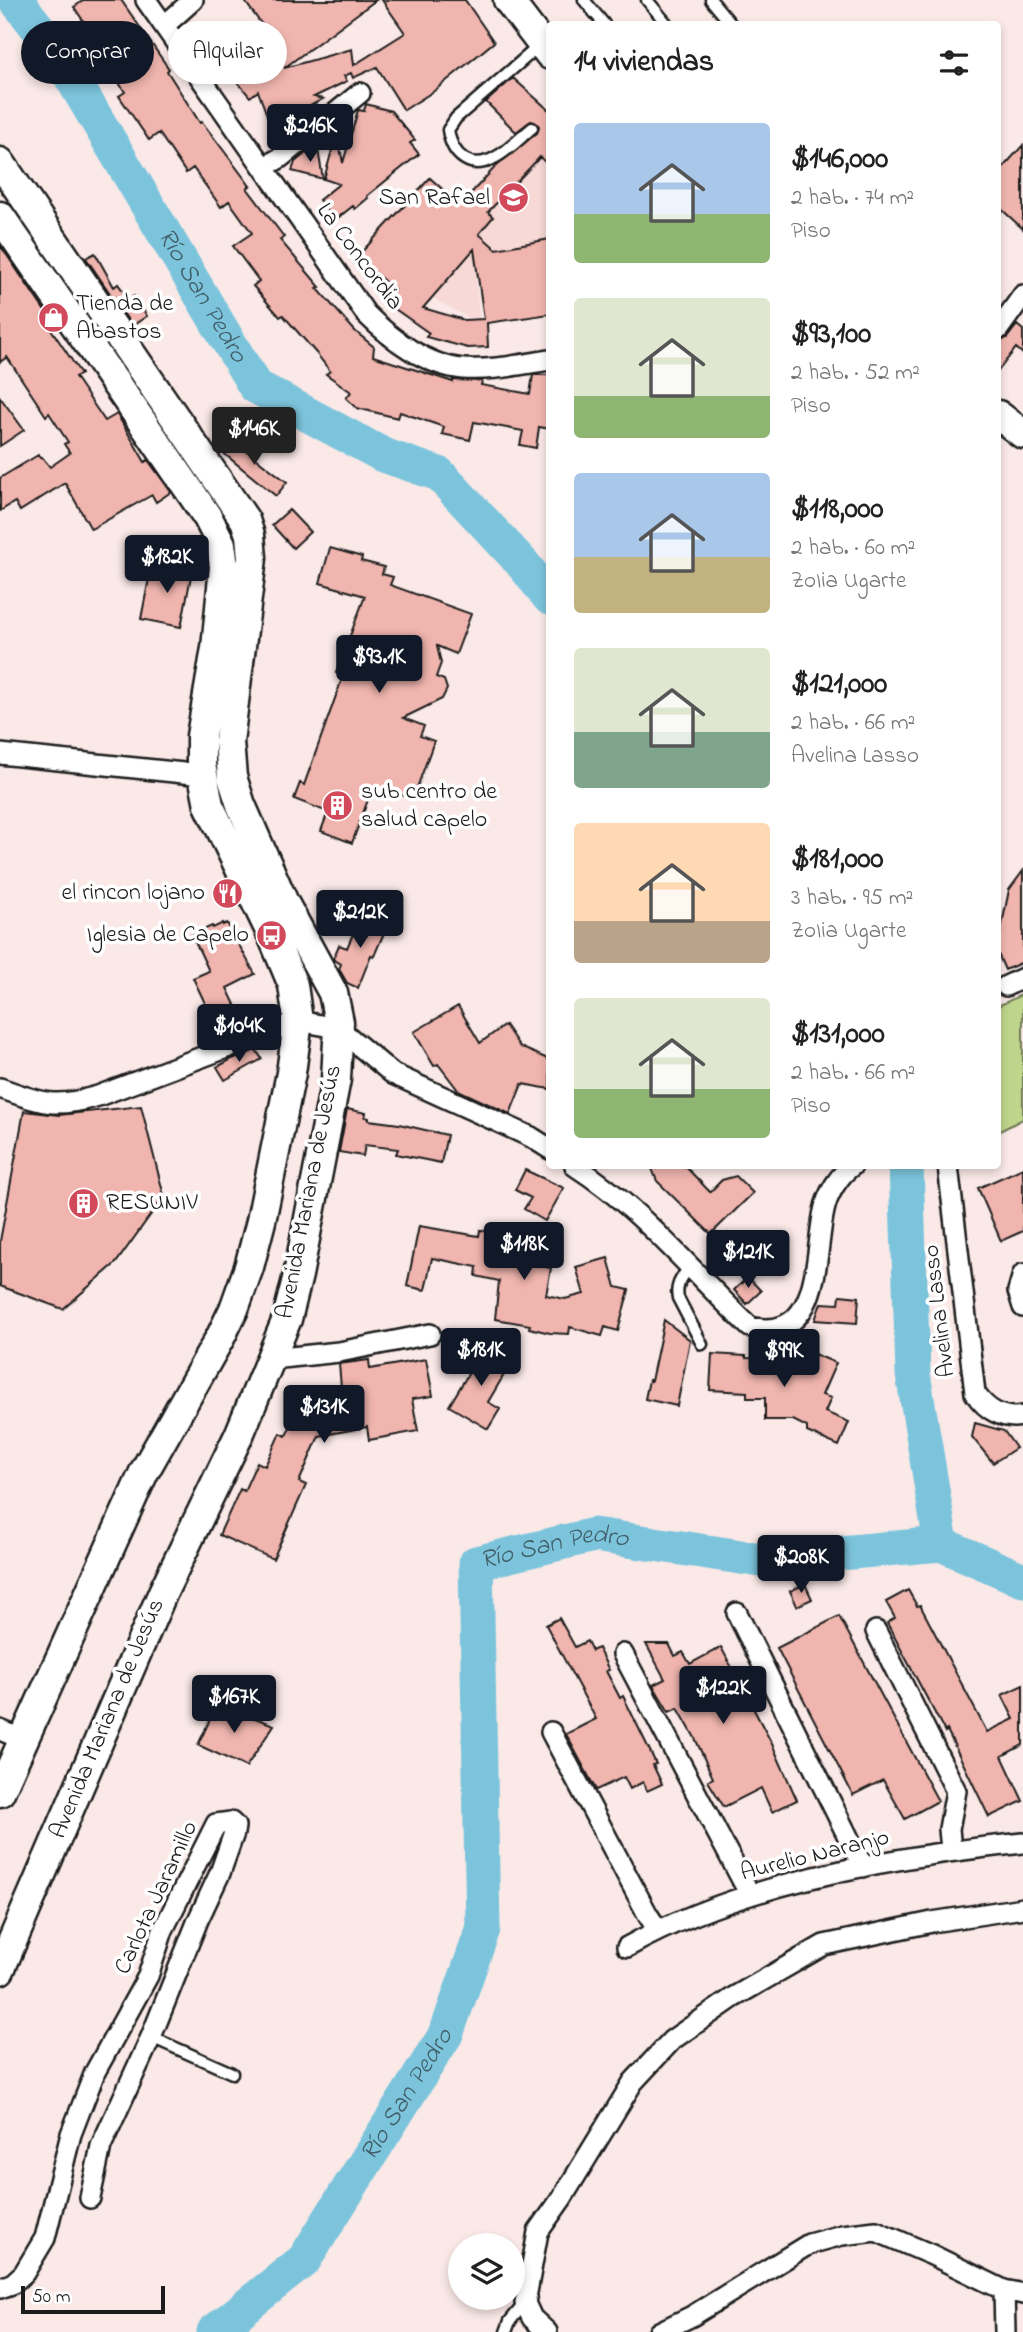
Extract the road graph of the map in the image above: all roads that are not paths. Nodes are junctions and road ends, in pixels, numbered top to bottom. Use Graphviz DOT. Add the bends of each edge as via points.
graph roads {
  1 [pos="146,0"];
  2 [pos="193,0"];
  3 [pos="508,0"];
  4 [pos="584,0"];
  5 [pos="647,0"];
  6 [pos="711,0"];
  7 [pos="602,21"];
  8 [pos="664,21"];
  9 [pos="728,21"];
  10 [pos="164,26"];
  11 [pos="545,50"];
  12 [pos="360,93"];
  13 [pos="532,128"];
  14 [pos="0,162"];
  15 [pos="264,167"];
  16 [pos="0,216"];
  17 [pos="1023,295"];
  18 [pos="1001,326"];
  19 [pos="546,361"];
  20 [pos="1001,417"];
  21 [pos="1023,434"];
  22 [pos="250,535"];
  23 [pos="221,544"];
  24 [pos="0,754"];
  25 [pos="203,775"];
  26 [pos="298,1021"];
  27 [pos="338,1028"];
  28 [pos="0,1088"];
  29 [pos="546,1146"];
  30 [pos="580,1169"];
  31 [pos="847,1169"];
  32 [pos="948,1169"];
  33 [pos="689,1267"];
  34 [pos="1023,1274"];
  35 [pos="1023,1307"];
  36 [pos="430,1334"];
  37 [pos="702,1344"];
  38 [pos="272,1359"];
  39 [pos="1023,1416"];
  40 [pos="737,1613"];
  41 [pos="876,1631"];
  42 [pos="623,1654"];
  43 [pos="551,1732"];
  44 [pos="11,1735"];
  45 [pos="0,1792"];
  46 [pos="1023,1843"];
  47 [pos="951,1850"];
  48 [pos="863,1867"];
  49 [pos="750,1895"];
  50 [pos="1023,1908"];
  51 [pos="658,1930"];
  52 [pos="627,1947"];
  53 [pos="0,1970"];
  54 [pos="151,2037"];
  55 [pos="232,2073"];
  56 [pos="90,2198"];
  57 [pos="0,2288"];
  58 [pos="1013,2292"];
  59 [pos="525,2303"];
  60 [pos="519,2310"];
  61 [pos="506,2332"];
  62 [pos="547,2332"];
  63 [pos="659,2332"];
  64 [pos="1005,2332"];
  1 -- 10 [label="street, La Concordia"];
  2 -- 10 [label="street"];
  3 -- 11 [label="street"];
  4 -- 7 [label="lane"];
  5 -- 8 [label="lane"];
  6 -- 9 [label="lane"];
  10 -- 15 [label="street, La Concordia"];
  11 -- 13 [label="lane" via="456,118 448,130 450,143 463,159 477,163 495,158"];
  12 -- 15 [label="street"];
  14 -- 22 [label="street, Avenida Mariana de Jesús" via="235,503"];
  15 -- 19 [label="street, La Concordia" via="366,314 414,352 464,369"];
  16 -- 23 [label="street, Avenida Mariana de Jesús" via="192,494"];
  17 -- 18 [label="street"];
  20 -- 21 [label="street"];
  22 -- 23 [label="street"];
  22 -- 27 [label="street, Avenida Mariana de Jesús" via="251,570 229,742 232,777 284,903 332,993"];
  23 -- 25 [label="street, Avenida Mariana de Jesús" via="224,568 216,648 201,736"];
  24 -- 25 [label="street"];
  25 -- 26 [label="street, Avenida Mariana de Jesús" via="209,804 293,985"];
  26 -- 27 [label="street"];
  26 -- 28 [label="street" via="72,1104 43,1103"];
  26 -- 44 [label="street, Avenida Mariana de Jesús" via="261,1221 234,1310 144,1472"];
  27 -- 29 [label="street" via="393,1074"];
  27 -- 38 [label="street, Avenida Mariana de Jesús" via="336,1079 301,1262 288,1319"];
  30 -- 33 [label="street" via="599,1181"];
  31 -- 33 [label="street" via="824,1208 813,1288 802,1311 784,1326 769,1331 750,1327"];
  32 -- 39 [label="street, Avelina Lasso" via="975,1393 996,1413"];
  33 -- 37 [label="lane" via="676,1291"];
  34 -- 35 [label="street" via="1018,1291"];
  36 -- 38 [label="street" via="339,1352"];
  38 -- 53 [label="street, Avenida Mariana de Jesús" via="163,1592"];
  40 -- 48 [label="street"];
  41 -- 47 [label="street" via="956,1791 949,1829"];
  42 -- 49 [label="street"];
  43 -- 51 [label="street"];
  44 -- 45 [label="street, Avenida Mariana de Jesús"];
  46 -- 47 [label="street, Aurelio Naranjo"];
  47 -- 48 [label="street, Aurelio Naranjo"];
  48 -- 49 [label="street, Aurelio Naranjo"];
  49 -- 51 [label="street, Aurelio Naranjo"];
  50 -- 59 [label="street" via="824,1945 734,1997 672,2040 634,2082 538,2232"];
  51 -- 52 [label="street, Aurelio Naranjo"];
  54 -- 55 [label="lane"];
  54 -- 56 [label="street, Carlota Jaramillo" via="101,2146"];
  54 -- 57 [label="street, Carlota Jaramillo" via="220,1874 234,1833 231,1822 216,1824 163,1930 148,1976 95,2072 71,2134 45,2238 24,2273"];
  58 -- 63 [label="street" via="876,2231 810,2244"];
  58 -- 64 [label="street"];
  59 -- 62 [label="street"];
  60 -- 61 [label="lane"];
}
